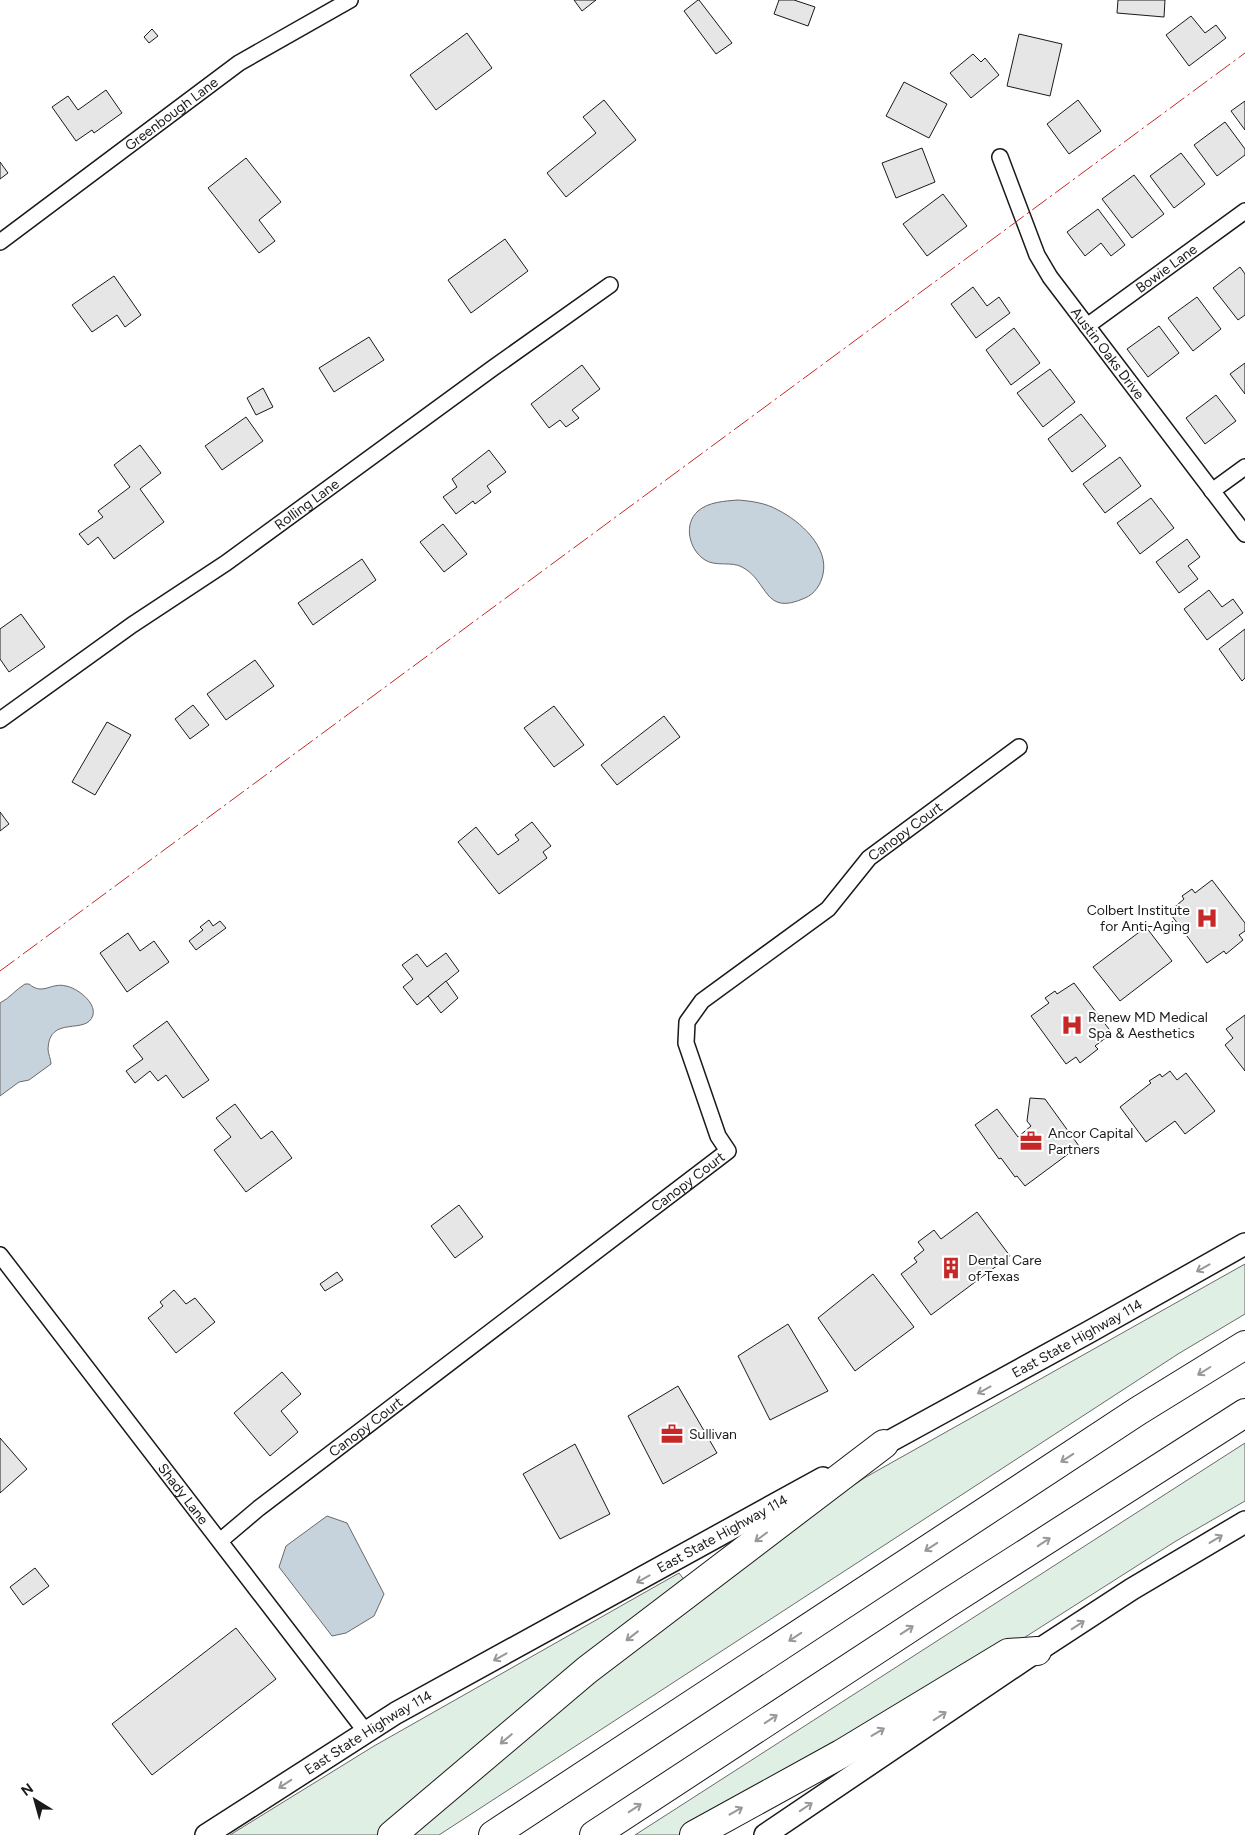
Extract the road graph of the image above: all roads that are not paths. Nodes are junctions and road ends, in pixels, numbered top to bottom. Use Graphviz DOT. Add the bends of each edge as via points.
graph roads {
  1 [pos="350,0"];
  2 [pos="1000,157"];
  3 [pos="1245,210"];
  4 [pos="0,242"];
  5 [pos="610,284"];
  6 [pos="1087,326"];
  7 [pos="1245,467"];
  8 [pos="1212,491"];
  9 [pos="1245,534"];
  10 [pos="0,720"];
  11 [pos="1018,748"];
  12 [pos="1245,1244"];
  13 [pos="0,1255"];
  14 [pos="1245,1345"];
  15 [pos="1245,1413"];
  16 [pos="884,1444"];
  17 [pos="1245,1522"];
  18 [pos="220,1541"];
  19 [pos="1037,1651"];
  20 [pos="366,1732"];
  21 [pos="206,1835"];
  22 [pos="392,1835"];
  23 [pos="493,1835"];
  24 [pos="594,1835"];
  25 [pos="694,1835"];
  26 [pos="765,1835"];
  1 -- 4 [label="street, Greenbough Lane" via="240,63"];
  2 -- 6 [label="street, Austin Oaks Drive" via="1037,255"];
  3 -- 6 [label="street, Bowie Lane"];
  5 -- 10 [label="street, Rolling Lane" via="226,563 132,625"];
  6 -- 8 [label="street, Austin Oaks Drive"];
  7 -- 8 [label="street"];
  8 -- 9 [label="street, Austin Oaks Drive"];
  11 -- 18 [label="street, Canopy Court" via="869,858 828,909 702,1001 687,1022 686,1043 718,1136 728,1151"];
  12 -- 16 [label="main road, East State Highway 114, one-way"];
  13 -- 18 [label="street, Shady Lane"];
  14 -- 23 [label="highway, one-way"];
  24 -- 15 [label="highway, one-way"];
  16 -- 20 [label="main road, East State Highway 114, one-way"];
  16 -- 22 [label="highway, one-way" via="587,1670"];
  19 -- 17 [label="main road, one-way" via="1132,1589"];
  18 -- 20 [label="street, Shady Lane"];
  25 -- 19 [label="highway, one-way" via="841,1754 1008,1654"];
  26 -- 19 [label="main road, one-way"];
  20 -- 21 [label="main road, East State Highway 114, one-way"];
}
